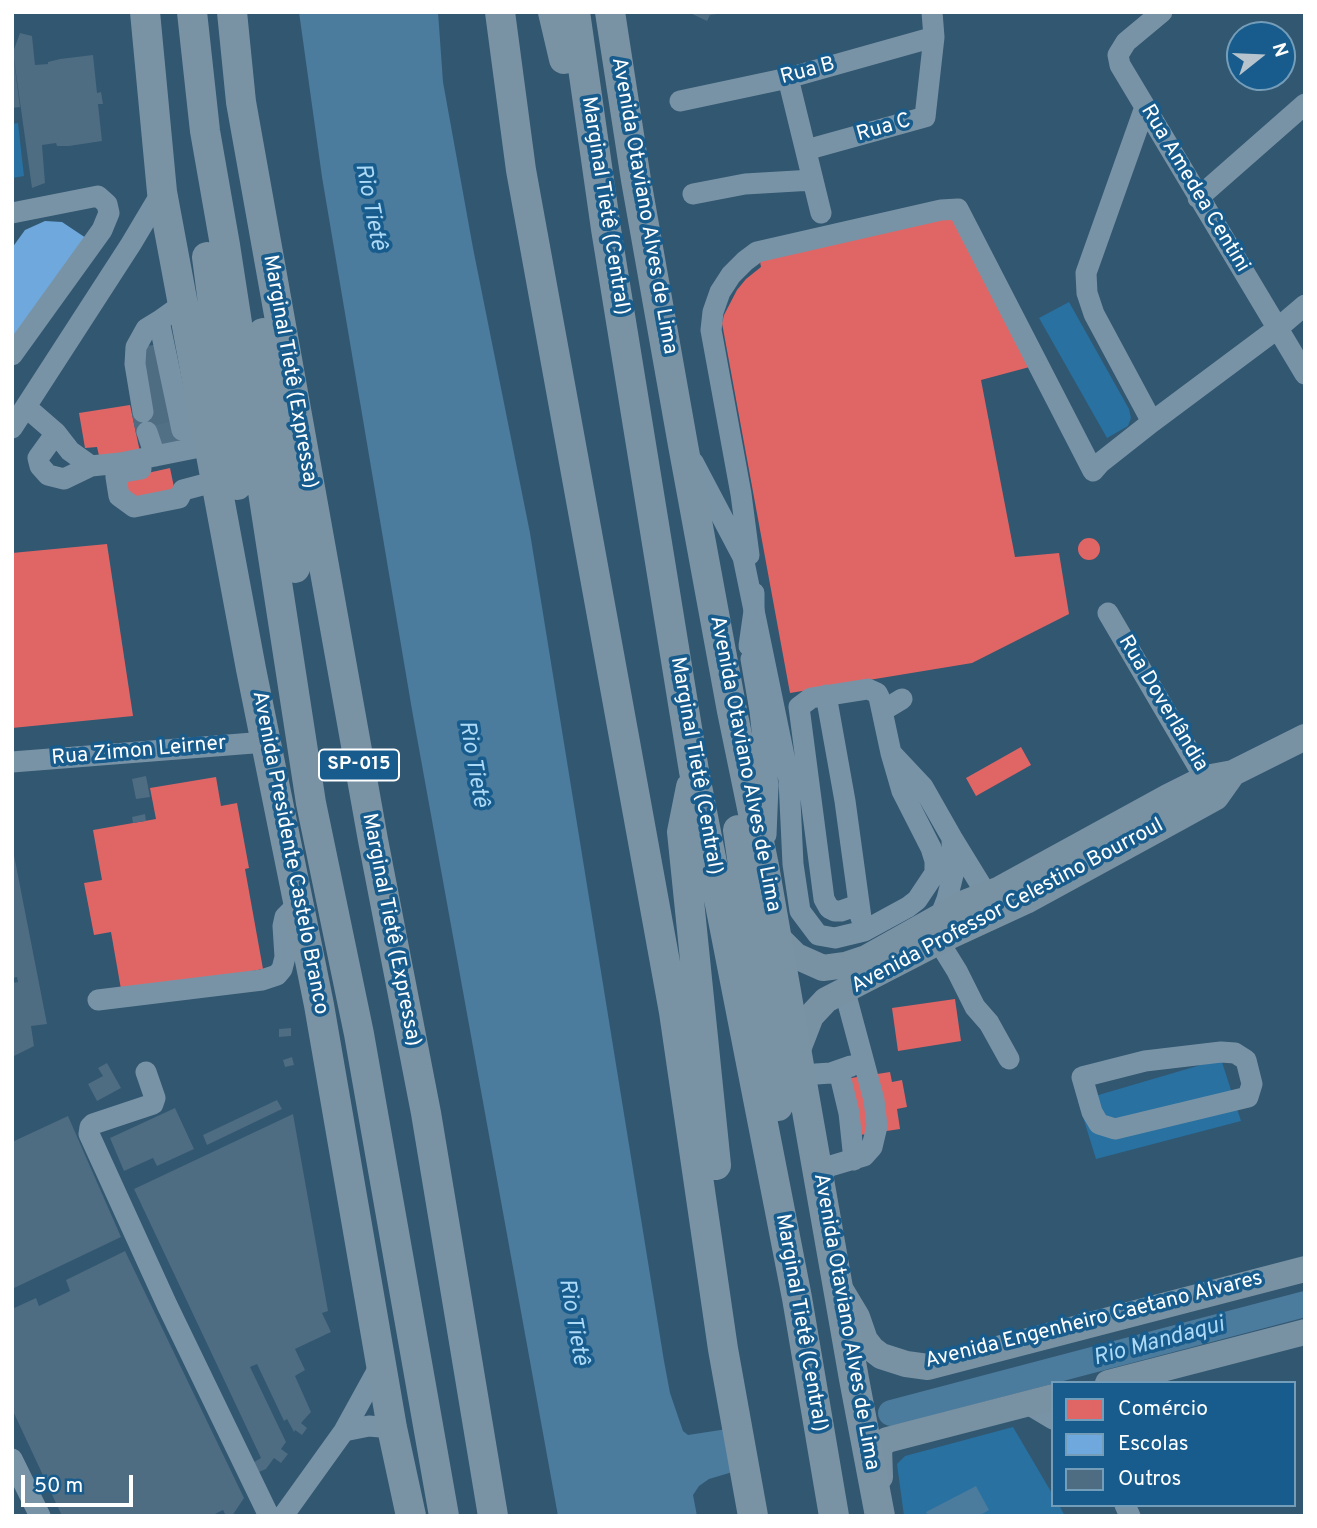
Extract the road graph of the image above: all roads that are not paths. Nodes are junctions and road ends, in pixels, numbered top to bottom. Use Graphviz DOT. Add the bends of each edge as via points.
graph roads {
  1 [pos="145,12"];
  2 [pos="192,12"];
  3 [pos="232,12"];
  4 [pos="500,12"];
  5 [pos="553,12"];
  6 [pos="575,12"];
  7 [pos="610,12"];
  8 [pos="932,12"];
  9 [pos="1162,12"];
  10 [pos="934,37"];
  11 [pos="789,78"];
  12 [pos="680,101"];
  13 [pos="1305,104"];
  14 [pos="1145,107"];
  15 [pos="205,131"];
  16 [pos="806,150"];
  17 [pos="813,180"];
  18 [pos="162,192"];
  19 [pos="693,194"];
  20 [pos="1198,198"];
  21 [pos="12,214"];
  22 [pos="821,214"];
  23 [pos="263,226"];
  24 [pos="606,229"];
  25 [pos="131,244"];
  26 [pos="176,265"];
  27 [pos="1305,305"];
  28 [pos="171,313"];
  29 [pos="1278,328"];
  30 [pos="12,355"];
  31 [pos="1305,374"];
  32 [pos="26,407"];
  33 [pos="1152,422"];
  34 [pos="12,428"];
  35 [pos="56,433"];
  36 [pos="170,436"];
  37 [pos="683,445"];
  38 [pos="91,466"];
  39 [pos="217,481"];
  40 [pos="184,491"];
  41 [pos="1108,612"];
  42 [pos="251,669"];
  43 [pos="825,695"];
  44 [pos="902,699"];
  45 [pos="732,711"];
  46 [pos="882,711"];
  47 [pos="1305,737"];
  48 [pos="266,741"];
  49 [pos="891,753"];
  50 [pos="12,762"];
  51 [pos="694,771"];
  52 [pos="1211,787"];
  53 [pos="952,838"];
  54 [pos="764,866"];
  55 [pos="862,871"];
  56 [pos="299,903"];
  57 [pos="858,905"];
  58 [pos="961,917"];
  59 [pos="871,928"];
  60 [pos="336,929"];
  61 [pos="778,938"];
  62 [pos="823,968"];
  63 [pos="836,996"];
  64 [pos="98,1000"];
  65 [pos="1009,1059"];
  66 [pos="862,1060"];
  67 [pos="799,1063"];
  68 [pos="839,1071"];
  69 [pos="146,1072"];
  70 [pos="1082,1077"];
  71 [pos="854,1160"];
  72 [pos="817,1170"];
  73 [pos="1305,1269"];
  74 [pos="839,1287"];
  75 [pos="797,1298"];
  76 [pos="1305,1332"];
  77 [pos="723,1349"];
  78 [pos="382,1362"];
  79 [pos="1143,1378"];
  80 [pos="1122,1381"];
  81 [pos="1040,1400"];
  82 [pos="1051,1416"];
  83 [pos="392,1428"];
  84 [pos="344,1431"];
  85 [pos="12,1459"];
  86 [pos="878,1504"];
  87 [pos="40,1516"];
  88 [pos="269,1516"];
  89 [pos="283,1516"];
  90 [pos="411,1516"];
  91 [pos="444,1516"];
  92 [pos="493,1516"];
  93 [pos="753,1516"];
  94 [pos="834,1516"];
  1 -- 18 [label="highway, Avenida Presidente Castelo Branco"];
  2 -- 15 [label="highway"];
  3 -- 23 [label="highway, Marginal Tietê (Expressa) / SP-015" via="241,102"];
  4 -- 77 [label="highway" via="520,170 674,1012"];
  5 -- 24 [label="highway"];
  6 -- 24 [label="highway, Marginal Tietê (Central)"];
  7 -- 37 [label="highway, Avenida Otaviano Alves de Lima"];
  8 -- 10 [label="street"];
  9 -- 14 [label="street, Rua Amedea Centini" via="1126,41 1118,55"];
  10 -- 11 [label="street, Rua B"];
  10 -- 16 [label="street, Rua C" via="925,117"];
  11 -- 12 [label="street, Rua B"];
  11 -- 16 [label="street"];
  13 -- 20 [label="street"];
  14 -- 20 [label="street, Rua Amedea Centini"];
  14 -- 33 [label="street" via="1086,273 1094,314"];
  15 -- 42 [label="highway" via="197,170 258,635"];
  15 -- 60 [label="highway" via="309,789"];
  16 -- 17 [label="street"];
  17 -- 19 [label="street" via="745,184"];
  17 -- 22 [label="street"];
  18 -- 25 [label="street"];
  18 -- 26 [label="highway, Avenida Presidente Castelo Branco"];
  20 -- 29 [label="street, Rua Amedea Centini"];
  21 -- 30 [label="street" via="98,196 109,213 102,230"];
  23 -- 60 [label="highway" via="255,265 339,867 341,912"];
  23 -- 92 [label="highway, Marginal Tietê (Expressa) / SP-015" via="426,1113"];
  24 -- 51 [label="highway, Marginal Tietê (Central)"];
  25 -- 26 [label="street" via="158,239"];
  25 -- 32 [label="street"];
  26 -- 28 [label="highway, Avenida Presidente Castelo Branco"];
  27 -- 29 [label="street"];
  28 -- 36 [label="highway, Avenida Presidente Castelo Branco"];
  28 -- 36 [label="street" via="146,329 136,347 135,364"];
  29 -- 31 [label="street, Rua Amedea Centini"];
  29 -- 33 [label="street"];
  32 -- 34 [label="street"];
  32 -- 35 [label="street"];
  33 -- 54 [label="street, bridge" via="1093,471 958,209 757,252 738,268 720,292 711,330 754,593 749,646 768,786"];
  35 -- 38 [label="street"];
  35 -- 38 [label="street" via="38,458 48,475 64,479"];
  36 -- 38 [label="street" via="120,463"];
  36 -- 39 [label="highway, Avenida Presidente Castelo Branco"];
  36 -- 40 [label="street"];
  36 -- 40 [label="street" via="165,462 124,472 115,482 123,500 134,507 179,498"];
  37 -- 45 [label="highway, Avenida Otaviano Alves de Lima"];
  37 -- 59 [label="street" via="743,556 789,780 800,911 818,934 835,938"];
  39 -- 40 [label="street"];
  39 -- 42 [label="highway, Avenida Presidente Castelo Branco"];
  41 -- 52 [label="street, Rua Doverlândia"];
  42 -- 48 [label="highway, Avenida Presidente Castelo Branco"];
  43 -- 46 [label="street" via="868,689 877,693"];
  43 -- 57 [label="street" via="849,822"];
  43 -- 57 [label="street" via="799,707 824,899 835,911"];
  44 -- 46 [label="street"];
  45 -- 54 [label="highway, Avenida Otaviano Alves de Lima"];
  45 -- 75 [label="highway" via="735,812 780,1118"];
  46 -- 49 [label="street"];
  47 -- 52 [label="main road, Avenida Professor Celestino Bourroul"];
  48 -- 50 [label="street, Rua Zimon Leirner"];
  48 -- 56 [label="highway, Avenida Presidente Castelo Branco"];
  49 -- 53 [label="street" via="923,787"];
  49 -- 59 [label="street" via="902,791 931,848 934,873 917,900"];
  51 -- 75 [label="highway, Marginal Tietê (Central)"];
  51 -- 77 [label="highway" via="682,832 731,1318"];
  52 -- 58 [label="main road, Avenida Professor Celestino Bourroul"];
  52 -- 58 [label="main road, Avenida Professor Celestino Bourroul" via="1026,901"];
  53 -- 58 [label="street"];
  53 -- 58 [label="street"];
  54 -- 61 [label="highway, Avenida Otaviano Alves de Lima"];
  55 -- 59 [label="street"];
  56 -- 64 [label="street" via="282,926 285,957 277,975"];
  56 -- 78 [label="highway, Avenida Presidente Castelo Branco"];
  57 -- 59 [label="street"];
  58 -- 62 [label="main road, Avenida Professor Celestino Bourroul" via="866,958"];
  58 -- 63 [label="main road, Avenida Professor Celestino Bourroul"];
  58 -- 65 [label="street" via="957,971"];
  60 -- 91 [label="highway" via="359,1034"];
  61 -- 62 [label="main road, Avenida Professor Celestino Bourroul" via="796,956"];
  61 -- 67 [label="highway, Avenida Otaviano Alves de Lima"];
  62 -- 63 [label="main road" via="817,988"];
  63 -- 66 [label="street"];
  63 -- 67 [label="main road, Avenida Professor Celestino Bourroul" via="811,1016"];
  66 -- 68 [label="street"];
  66 -- 71 [label="street" via="877,1126 872,1147"];
  67 -- 68 [label="street"];
  67 -- 72 [label="highway, Avenida Otaviano Alves de Lima"];
  68 -- 71 [label="street"];
  69 -- 88 [label="street" via="153,1104 93,1124 89,1134"];
  70 -- 70 [label="street" via="1145,1060 1221,1052 1247,1060 1252,1084 1248,1097 1239,1100 1115,1129 1100,1124 1092,1112"];
  71 -- 72 [label="street"];
  72 -- 74 [label="highway, Avenida Otaviano Alves de Lima"];
  73 -- 74 [label="main road, Avenida Engenheiro Caetano Alvares" via="928,1367 881,1356 872,1349"];
  74 -- 86 [label="highway, Avenida Otaviano Alves de Lima"];
  75 -- 94 [label="highway, Marginal Tietê (Central)"];
  76 -- 79 [label="main road"];
  77 -- 93 [label="highway"];
  78 -- 83 [label="highway, Avenida Presidente Castelo Branco"];
  78 -- 84 [label="street"];
  79 -- 80 [label="main road"];
  81 -- 82 [label="street"];
  81 -- 86 [label="main road" via="887,1440 879,1447"];
  83 -- 84 [label="street"];
  83 -- 90 [label="highway, Avenida Presidente Castelo Branco"];
  84 -- 89 [label="street"];
  85 -- 87 [label="street"];
}
